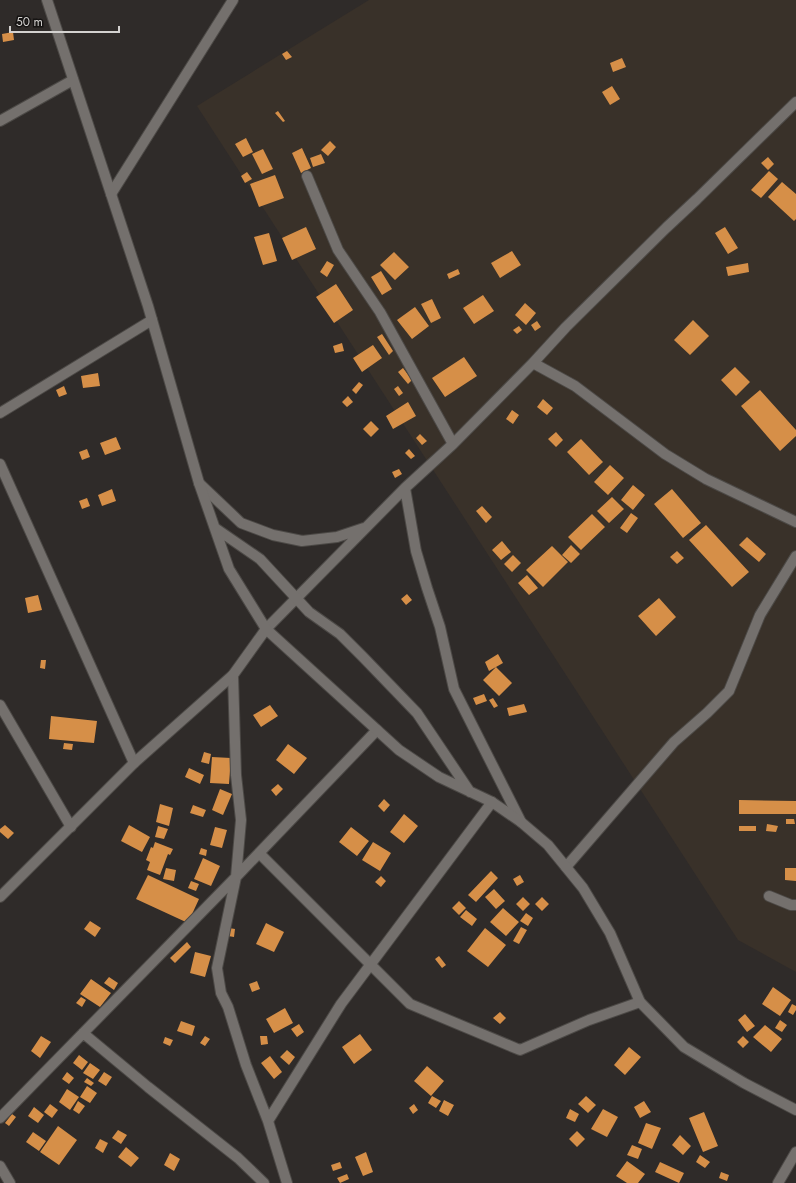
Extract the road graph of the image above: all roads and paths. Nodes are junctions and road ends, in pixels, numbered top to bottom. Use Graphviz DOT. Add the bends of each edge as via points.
graph roads {
  1 [pos="47,0"];
  2 [pos="233,0"];
  3 [pos="73,80"];
  4 [pos="796,102"];
  5 [pos="0,121"];
  6 [pos="307,176"];
  7 [pos="111,194"];
  8 [pos="152,320"];
  9 [pos="533,363"];
  10 [pos="0,413"];
  11 [pos="453,444"];
  12 [pos="0,464"];
  13 [pos="200,482"];
  14 [pos="406,488"];
  15 [pos="796,522"];
  16 [pos="366,527"];
  17 [pos="215,528"];
  18 [pos="796,556"];
  19 [pos="296,598"];
  20 [pos="266,629"];
  21 [pos="232,675"];
  22 [pos="0,705"];
  23 [pos="377,730"];
  24 [pos="134,763"];
  25 [pos="470,792"];
  26 [pos="492,802"];
  27 [pos="521,822"];
  28 [pos="71,827"];
  29 [pos="259,853"];
  30 [pos="566,867"];
  31 [pos="236,877"];
  32 [pos="769,896"];
  33 [pos="0,897"];
  34 [pos="796,905"];
  35 [pos="370,965"];
  36 [pos="640,1002"];
  37 [pos="83,1033"];
  38 [pos="796,1110"];
  39 [pos="0,1118"];
  40 [pos="268,1121"];
  41 [pos="796,1152"];
  42 [pos="0,1166"];
  43 [pos="10,1183"];
  44 [pos="264,1183"];
  45 [pos="287,1183"];
  46 [pos="778,1183"];
  1 -- 3 [label="street"];
  2 -- 7 [label="street"];
  3 -- 5 [label="street"];
  3 -- 7 [label="street"];
  4 -- 9 [label="street" via="566,327"];
  6 -- 11 [label="street" via="338,250 380,312"];
  7 -- 8 [label="street"];
  8 -- 10 [label="street"];
  8 -- 13 [label="street"];
  9 -- 11 [label="street"];
  9 -- 15 [label="street" via="575,386 665,454 706,479"];
  11 -- 14 [label="street"];
  12 -- 24 [label="street"];
  13 -- 16 [label="street" via="241,523 273,535 302,540 337,537"];
  13 -- 17 [label="street"];
  14 -- 16 [label="street"];
  14 -- 27 [label="street" via="416,551 440,627 454,688"];
  16 -- 19 [label="street"];
  17 -- 19 [label="street" via="260,559"];
  17 -- 20 [label="street" via="229,568"];
  18 -- 30 [label="street" via="760,614 729,691 674,742"];
  19 -- 20 [label="street"];
  19 -- 25 [label="street" via="309,612 340,634 416,713"];
  20 -- 21 [label="street"];
  20 -- 23 [label="street"];
  21 -- 24 [label="street"];
  21 -- 31 [label="street" via="236,775 241,820"];
  22 -- 28 [label="street"];
  23 -- 25 [label="street" via="399,750 439,777"];
  23 -- 29 [label="street"];
  24 -- 28 [label="street"];
  25 -- 26 [label="street"];
  26 -- 27 [label="street"];
  26 -- 35 [label="street"];
  27 -- 30 [label="street" via="548,845"];
  28 -- 33 [label="street"];
  29 -- 31 [label="street"];
  29 -- 35 [label="street"];
  30 -- 36 [label="street" via="583,888 610,933"];
  31 -- 37 [label="street"];
  31 -- 40 [label="street" via="217,968 221,993 228,1006 246,1065"];
  32 -- 34 [label="street"];
  35 -- 36 [label="street" via="410,1004 520,1050 589,1020"];
  35 -- 40 [label="street" via="341,1004"];
  36 -- 38 [label="street" via="684,1047"];
  37 -- 39 [label="street"];
  37 -- 44 [label="street" via="238,1158"];
  40 -- 45 [label="street"];
  41 -- 46 [label="street"];
  42 -- 43 [label="street"];
}
